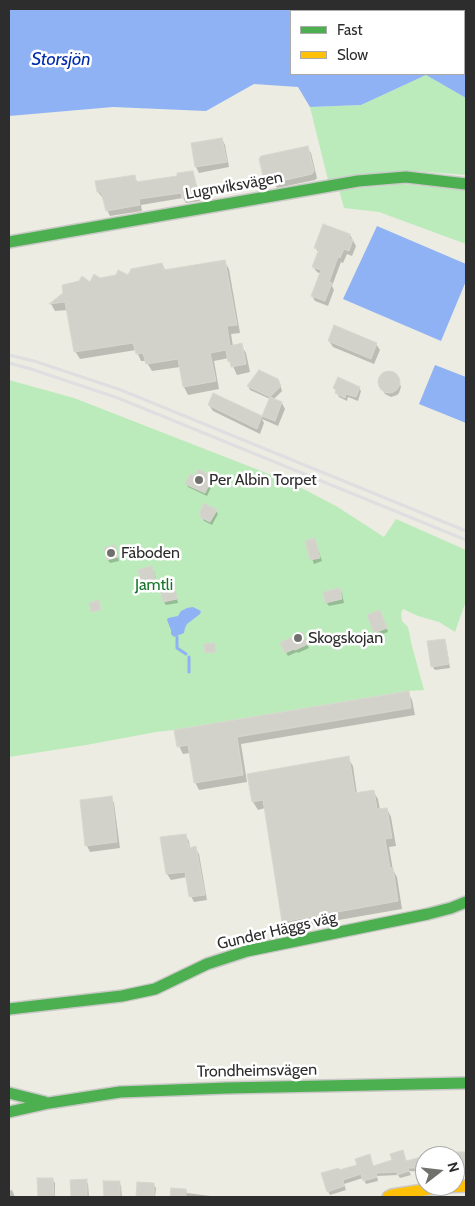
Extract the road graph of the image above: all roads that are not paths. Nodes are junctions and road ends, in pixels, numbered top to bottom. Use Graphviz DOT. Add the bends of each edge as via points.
graph roads {
  1 [pos="466,184"];
  2 [pos="9,242"];
  3 [pos="466,902"];
  4 [pos="9,1009"];
  5 [pos="466,1083"];
  6 [pos="9,1093"];
  7 [pos="49,1103"];
  8 [pos="9,1112"];
  9 [pos="466,1186"];
  10 [pos="388,1197"];
  1 -- 2 [label="street, Lugnviksvägen" via="406,177 358,181"];
  3 -- 4 [label="street, Gunder Häggs väg" via="428,914 227,956 155,990"];
  5 -- 7 [label="street, Trondheimsvägen" via="120,1092"];
  6 -- 7 [label="street, Trondheimsvägen"];
  7 -- 8 [label="street, Trondheimsvägen"];
  9 -- 10 [label="street"];
}
